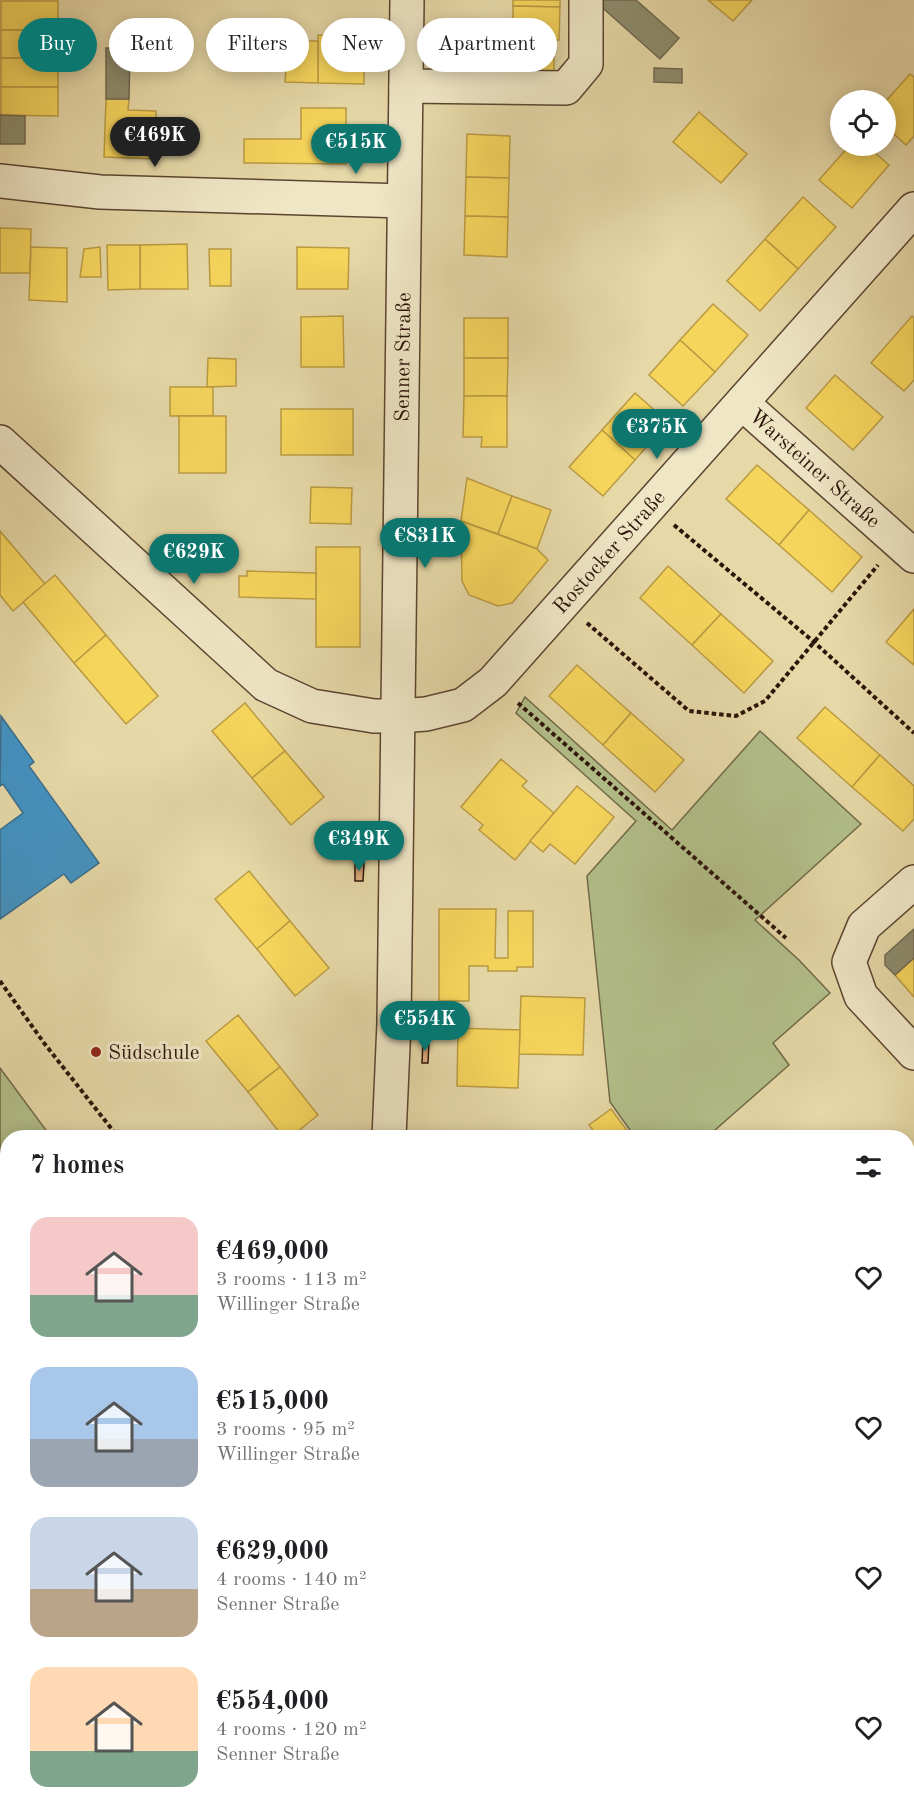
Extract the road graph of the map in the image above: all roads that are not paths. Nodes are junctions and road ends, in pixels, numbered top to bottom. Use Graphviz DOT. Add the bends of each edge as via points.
graph roads {
  1 [pos="407,0"];
  2 [pos="586,0"];
  3 [pos="406,86"];
  4 [pos="0,182"];
  5 [pos="405,201"];
  6 [pos="914,209"];
  7 [pos="741,403"];
  8 [pos="0,442"];
  9 [pos="905,549"];
  10 [pos="398,716"];
  11 [pos="914,882"];
  12 [pos="914,1053"];
  13 [pos="389,1130"];
  1 -- 3 [label="street, Senner Straße"];
  2 -- 3 [label="street" via="586,64 566,88"];
  3 -- 5 [label="street, Senner Straße"];
  4 -- 5 [label="street" via="100,192"];
  5 -- 10 [label="street, Senner Straße"];
  6 -- 7 [label="street, Rostocker Straße"];
  7 -- 9 [label="street, Warsteiner Straße"];
  7 -- 10 [label="street, Rostocker Straße" via="494,682 463,705"];
  8 -- 10 [label="street" via="266,685 312,706"];
  10 -- 13 [label="street, Senner Straße"];
  11 -- 12 [label="street" via="864,926 849,962 861,996"];
}
